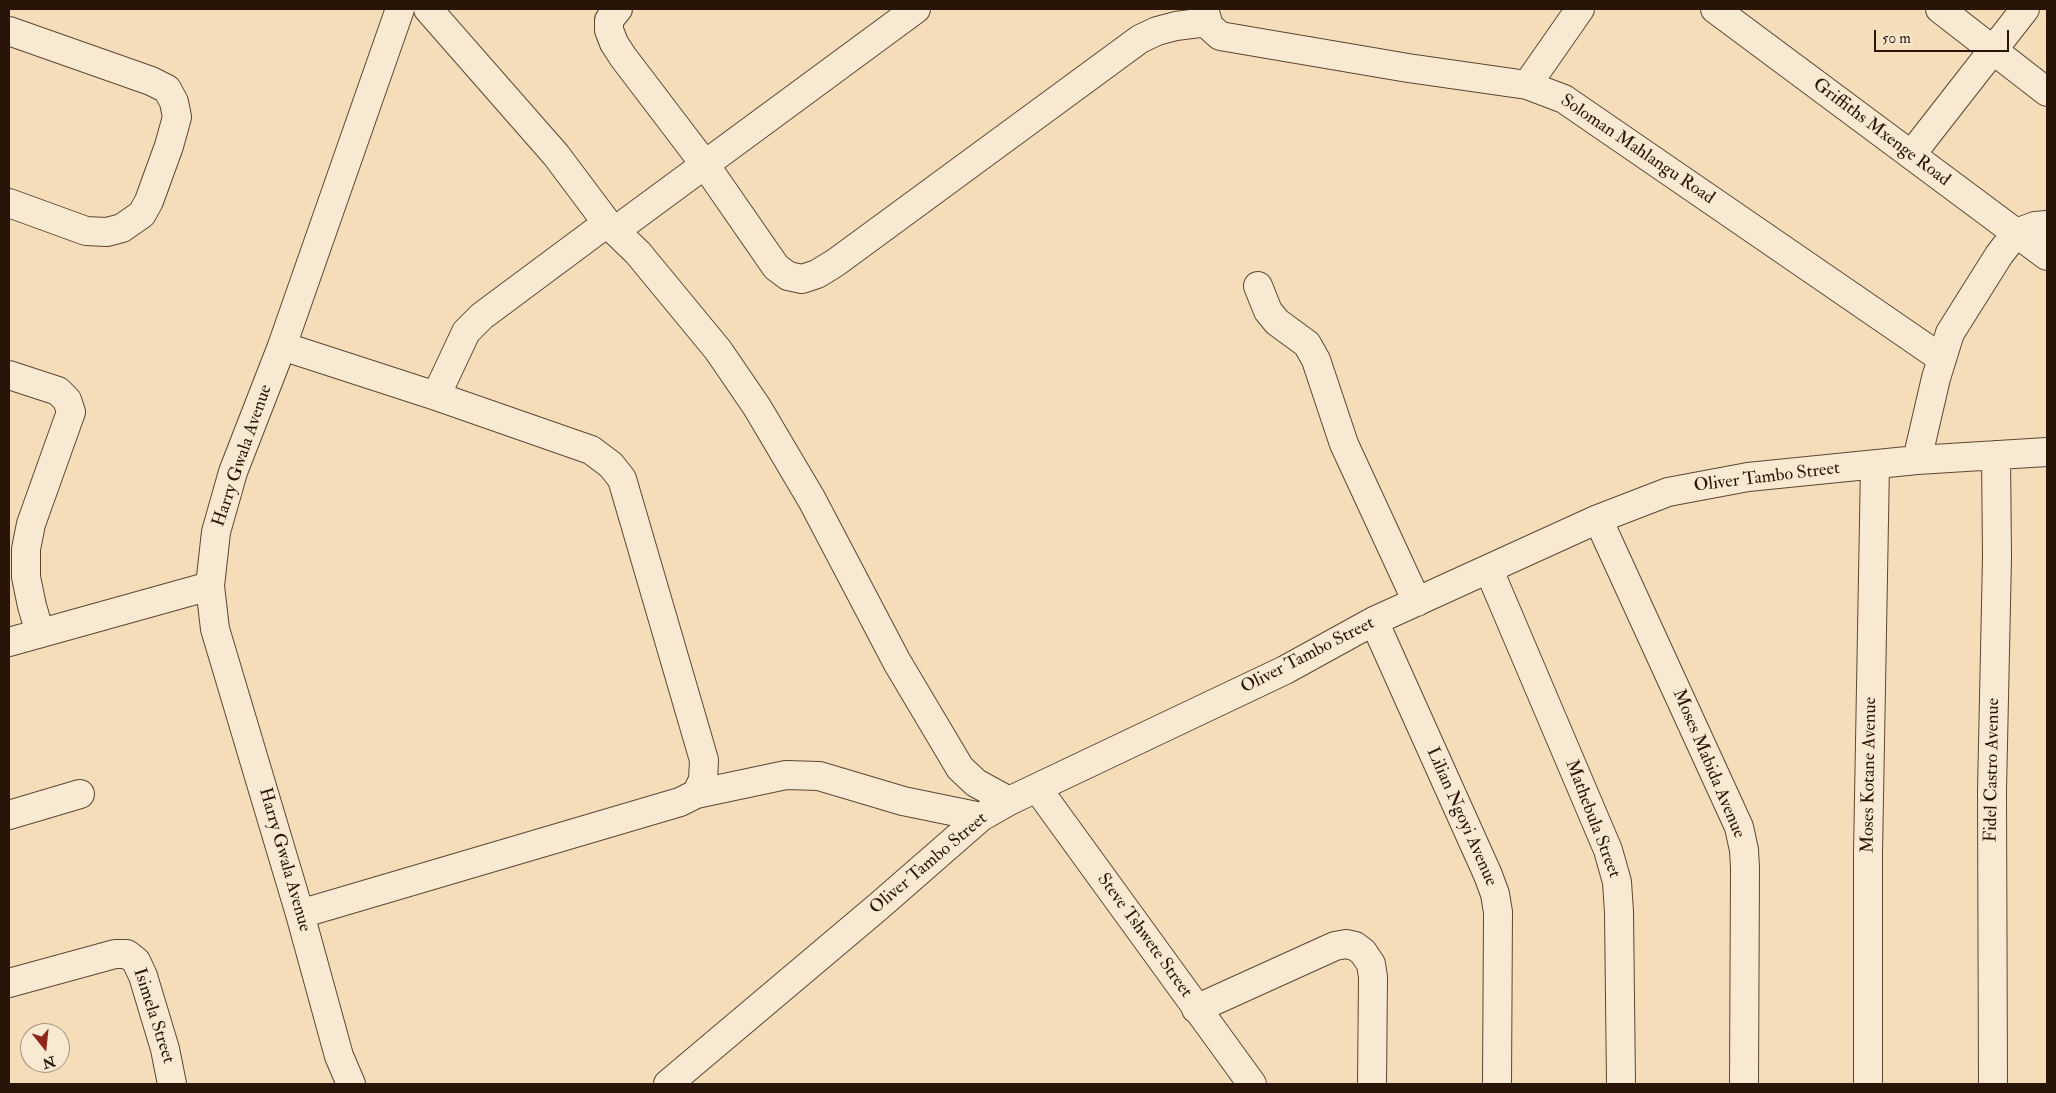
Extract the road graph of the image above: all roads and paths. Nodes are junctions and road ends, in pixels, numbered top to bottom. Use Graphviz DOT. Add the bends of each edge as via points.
graph roads {
  1 [pos="400,9"];
  2 [pos="428,9"];
  3 [pos="618,9"];
  4 [pos="916,9"];
  5 [pos="1580,9"];
  6 [pos="1714,9"];
  7 [pos="1940,9"];
  8 [pos="2025,9"];
  9 [pos="1205,16"];
  10 [pos="9,31"];
  11 [pos="1993,50"];
  12 [pos="1527,85"];
  13 [pos="2047,92"];
  14 [pos="1911,155"];
  15 [pos="706,166"];
  16 [pos="9,203"];
  17 [pos="2047,225"];
  18 [pos="611,226"];
  19 [pos="2016,233"];
  20 [pos="2047,256"];
  21 [pos="1258,286"];
  22 [pos="282,346"];
  23 [pos="1941,358"];
  24 [pos="9,375"];
  25 [pos="436,396"];
  26 [pos="2047,452"];
  27 [pos="1996,455"];
  28 [pos="1917,460"];
  29 [pos="1875,465"];
  30 [pos="1598,519"];
  31 [pos="1489,570"];
  32 [pos="210,586"];
  33 [pos="1417,602"];
  34 [pos="1374,621"];
  35 [pos="40,634"];
  36 [pos="9,642"];
  37 [pos="1037,788"];
  38 [pos="80,794"];
  39 [pos="696,794"];
  40 [pos="1009,801"];
  41 [pos="9,814"];
  42 [pos="981,817"];
  43 [pos="300,914"];
  44 [pos="9,983"];
  45 [pos="1196,1009"];
  46 [pos="172,1084"];
  47 [pos="351,1084"];
  48 [pos="668,1084"];
  49 [pos="1252,1084"];
  50 [pos="1372,1084"];
  51 [pos="1497,1084"];
  52 [pos="1621,1084"];
  53 [pos="1744,1084"];
  54 [pos="1868,1084"];
  55 [pos="1993,1084"];
  1 -- 22 [label="street, Harry Gwala Avenue"];
  2 -- 18 [label="street" via="556,155"];
  3 -- 15 [label="street" via="609,20 614,43"];
  4 -- 15 [label="street"];
  5 -- 12 [label="street"];
  6 -- 14 [label="street, Griffiths Mxenge Road"];
  7 -- 11 [label="street"];
  8 -- 11 [label="street"];
  9 -- 12 [label="street, Soloman Mahlangu Road" via="1220,36"];
  9 -- 15 [label="street" via="1140,39 835,263 802,279 788,276 776,267"];
  10 -- 16 [label="street" via="151,81 167,90 177,117 148,202 142,214 122,228 107,232 86,230"];
  11 -- 13 [label="street"];
  11 -- 14 [label="street"];
  12 -- 23 [label="street, Soloman Mahlangu Road" via="1564,99"];
  14 -- 19 [label="street, Griffiths Mxenge Road"];
  15 -- 18 [label="street"];
  17 -- 19 [label="street"];
  18 -- 25 [label="street" via="503,300 466,332"];
  18 -- 40 [label="street" via="638,252 718,350 757,407 812,500 897,662 960,768 976,783"];
  19 -- 20 [label="street, Griffiths Mxenge Road"];
  19 -- 23 [label="street" via="1950,333"];
  21 -- 33 [label="street" via="1268,311 1277,322 1307,344 1316,360 1344,444"];
  22 -- 25 [label="street"];
  22 -- 32 [label="street, Harry Gwala Avenue" via="233,472 216,532"];
  23 -- 28 [label="street"];
  24 -- 35 [label="street" via="58,391 67,400 71,412 31,524 26,549 26,577"];
  25 -- 39 [label="street" via="591,450 611,465 622,479 704,760 703,780"];
  26 -- 27 [label="street, Oliver Tambo Street"];
  27 -- 28 [label="street, Oliver Tambo Street"];
  27 -- 55 [label="street, Fidel Castro Avenue"];
  28 -- 29 [label="street, Oliver Tambo Street"];
  29 -- 30 [label="street, Oliver Tambo Street" via="1748,477 1668,492"];
  29 -- 54 [label="street, Moses Kotane Avenue" via="1868,853"];
  30 -- 31 [label="street, Oliver Tambo Street"];
  30 -- 53 [label="street, Moses Mabida Avenue" via="1739,827 1745,868"];
  31 -- 33 [label="street, Oliver Tambo Street"];
  31 -- 52 [label="street, Mathebula Street" via="1608,850 1617,882"];
  32 -- 35 [label="street"];
  32 -- 43 [label="street, Harry Gwala Avenue" via="215,629"];
  33 -- 34 [label="street, Oliver Tambo Street"];
  34 -- 37 [label="street, Oliver Tambo Street" via="1285,670"];
  34 -- 51 [label="street, Lilian Ngoyi Avenue" via="1494,894 1498,912"];
  35 -- 36 [label="street"];
  37 -- 40 [label="street, Oliver Tambo Street"];
  37 -- 45 [label="street, Steve Tshwete Street"];
  38 -- 41 [label="street"];
  39 -- 42 [label="street" via="786,775 819,776 903,801"];
  39 -- 43 [label="street" via="680,802"];
  40 -- 42 [label="street, Oliver Tambo Street"];
  42 -- 48 [label="street, Oliver Tambo Street"];
  43 -- 47 [label="street, Harry Gwala Avenue" via="339,1056"];
  44 -- 46 [label="street, Isimela Street" via="115,954 127,954 136,961 143,976"];
  45 -- 49 [label="street, Steve Tshwete Street"];
  45 -- 50 [label="street" via="1335,946 1355,946 1371,964 1374,977"];
}
